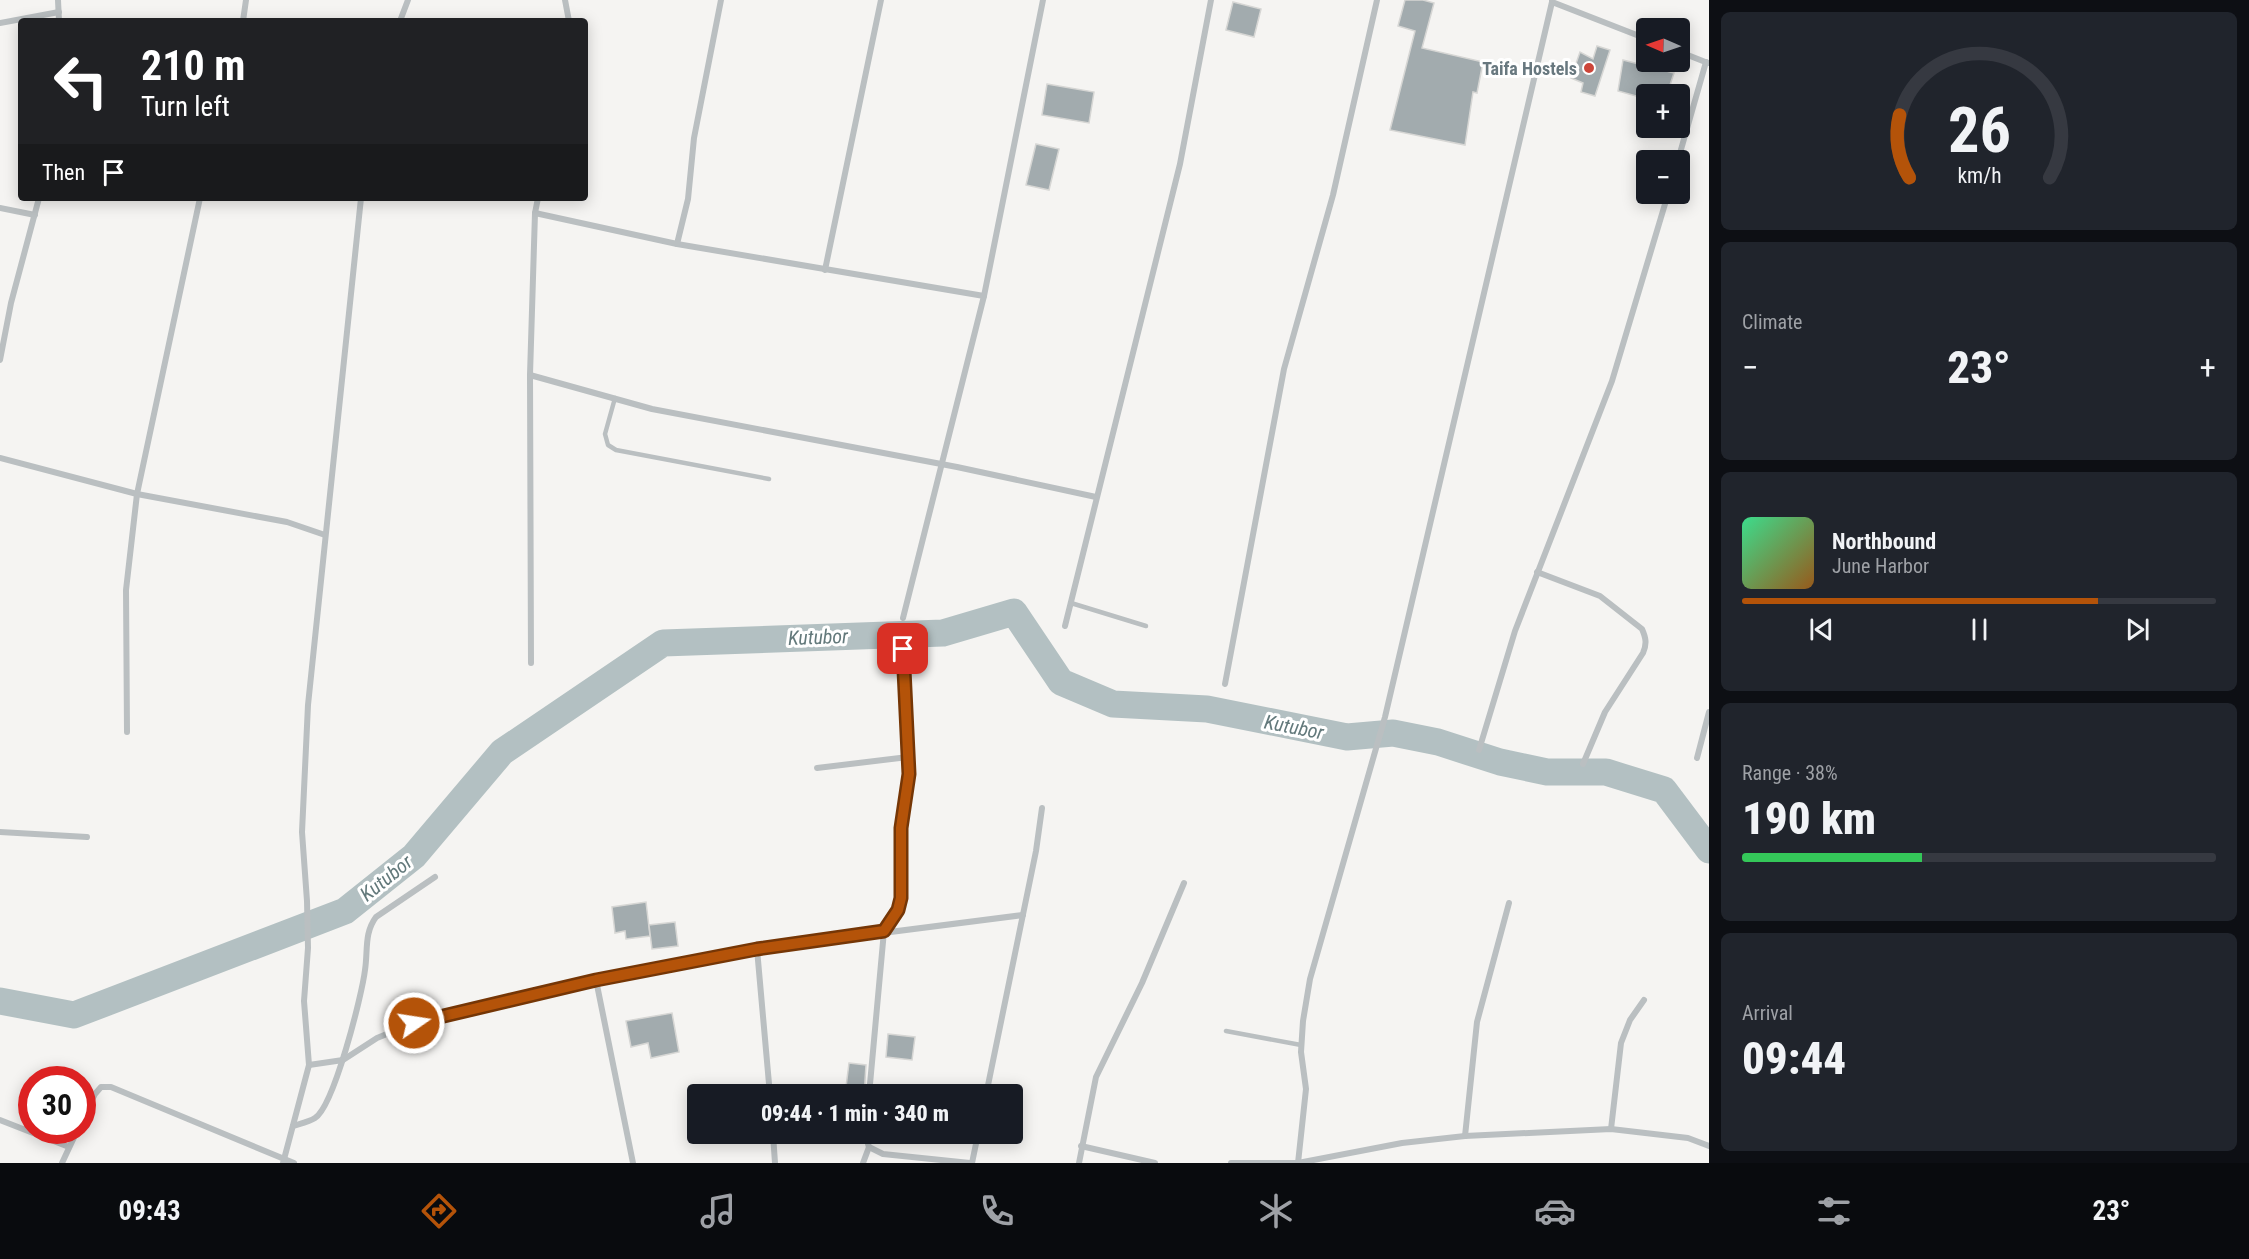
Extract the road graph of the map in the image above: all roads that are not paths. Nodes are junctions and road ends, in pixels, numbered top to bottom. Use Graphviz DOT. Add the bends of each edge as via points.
graph roads {
  1 [pos="58,0"];
  2 [pos="246,0"];
  3 [pos="408,0"];
  4 [pos="565,0"];
  5 [pos="721,0"];
  6 [pos="881,0"];
  7 [pos="1043,0"];
  8 [pos="1211,0"];
  9 [pos="1377,0"];
  10 [pos="1552,1"];
  11 [pos="59,12"];
  12 [pos="27,18"];
  13 [pos="59,18"];
  14 [pos="243,18"];
  15 [pos="401,18"];
  16 [pos="568,18"];
  17 [pos="18,20"];
  18 [pos="0,23"];
  19 [pos="1636,35"];
  20 [pos="1690,56"];
  21 [pos="1708,63"];
  22 [pos="1681,150"];
  23 [pos="38,201"];
  24 [pos="199,201"];
  25 [pos="361,201"];
  26 [pos="537,201"];
  27 [pos="1665,204"];
  28 [pos="0,208"];
  29 [pos="535,213"];
  30 [pos="35,215"];
  31 [pos="677,244"];
  32 [pos="825,270"];
  33 [pos="984,296"];
  34 [pos="0,360"];
  35 [pos="530,375"];
  36 [pos="615,398"];
  37 [pos="0,458"];
  38 [pos="942,465"];
  39 [pos="769,479"];
  40 [pos="137,494"];
  41 [pos="1096,497"];
  42 [pos="325,534"];
  43 [pos="1537,572"];
  44 [pos="1071,603"];
  45 [pos="903,618"];
  46 [pos="1065,626"];
  47 [pos="1146,626"];
  48 [pos="903,649"];
  49 [pos="531,663"];
  50 [pos="1225,684"];
  51 [pos="1709,712"];
  52 [pos="127,732"];
  53 [pos="1479,750"];
  54 [pos="908,757"];
  55 [pos="1697,758"];
  56 [pos="1583,764"];
  57 [pos="816,768"];
  58 [pos="1042,808"];
  59 [pos="0,832"];
  60 [pos="87,837"];
  61 [pos="435,877"];
  62 [pos="1185,883"];
  63 [pos="1509,903"];
  64 [pos="1023,915"];
  65 [pos="884,931"];
  66 [pos="757,949"];
  67 [pos="596,980"];
  68 [pos="1644,1000"];
  69 [pos="1226,1031"];
  70 [pos="1301,1046"];
  71 [pos="343,1060"];
  72 [pos="309,1065"];
  73 [pos="769,1084"];
  74 [pos="870,1084"];
  75 [pos="988,1084"];
  76 [pos="96,1092"];
  77 [pos="0,1120"];
  78 [pos="293,1126"];
  79 [pos="1611,1129"];
  80 [pos="1465,1136"];
  81 [pos="70,1144"];
  82 [pos="774,1144"];
  83 [pos="868,1144"];
  84 [pos="976,1144"];
  85 [pos="1081,1146"];
  86 [pos="1709,1146"];
  87 [pos="69,1147"];
  88 [pos="869,1147"];
  89 [pos="283,1161"];
  90 [pos="62,1163"];
  91 [pos="294,1163"];
  92 [pos="633,1163"];
  93 [pos="775,1163"];
  94 [pos="863,1163"];
  95 [pos="971,1163"];
  96 [pos="1079,1163"];
  97 [pos="1155,1163"];
  98 [pos="1232,1163"];
  99 [pos="1298,1163"];
  1 -- 11 [label="street"];
  2 -- 14 [label="street"];
  3 -- 15 [label="street"];
  4 -- 16 [label="street"];
  5 -- 31 [label="street"];
  6 -- 32 [label="street"];
  7 -- 33 [label="street"];
  8 -- 41 [label="street" via="1180,164"];
  9 -- 50 [label="street" via="1333,195 1284,369"];
  10 -- 19 [label="street"];
  10 -- 70 [label="street" via="1384,717 1310,979"];
  11 -- 12 [label="street"];
  11 -- 13 [label="street"];
  17 -- 18 [label="street"];
  20 -- 21 [label="street"];
  21 -- 22 [label="street"];
  23 -- 30 [label="street"];
  24 -- 40 [label="street"];
  25 -- 42 [label="street"];
  26 -- 29 [label="street"];
  27 -- 43 [label="street" via="1612,381"];
  28 -- 30 [label="street"];
  29 -- 31 [label="street"];
  29 -- 35 [label="street"];
  30 -- 34 [label="street"];
  31 -- 32 [label="street"];
  32 -- 33 [label="street"];
  33 -- 38 [label="street"];
  35 -- 36 [label="street"];
  35 -- 49 [label="street"];
  36 -- 38 [label="street" via="652,409"];
  36 -- 39 [label="lane" via="605,434 608,445 616,450"];
  37 -- 40 [label="street"];
  38 -- 41 [label="street"];
  38 -- 45 [label="street"];
  40 -- 42 [label="street" via="287,522"];
  40 -- 52 [label="street" via="126,590"];
  41 -- 44 [label="street"];
  42 -- 72 [label="street" via="307,728 302,832 308,948 304,1001"];
  43 -- 53 [label="street"];
  43 -- 56 [label="street" via="1600,596 1642,629 1646,637 1647,645 1605,712"];
  44 -- 46 [label="street"];
  44 -- 47 [label="lane"];
  48 -- 54 [label="street"];
  51 -- 55 [label="street"];
  54 -- 57 [label="street"];
  54 -- 65 [label="street" via="901,828 901,898"];
  58 -- 64 [label="street"];
  59 -- 60 [label="street"];
  61 -- 71 [label="street" via="376,917 369,926 365,971"];
  62 -- 85 [label="street" via="1096,1077"];
  63 -- 80 [label="street" via="1478,1022"];
  64 -- 65 [label="street"];
  64 -- 75 [label="street"];
  65 -- 66 [label="street"];
  65 -- 74 [label="street"];
  66 -- 67 [label="street"];
  66 -- 73 [label="street"];
  67 -- 71 [label="street" via="414,1023 377,1038"];
  67 -- 92 [label="street"];
  68 -- 79 [label="street" via="1621,1042"];
  69 -- 70 [label="lane"];
  70 -- 99 [label="street" via="1306,1089"];
  71 -- 72 [label="street"];
  71 -- 78 [label="street" via="323,1108 315,1118"];
  72 -- 78 [label="street"];
  76 -- 89 [label="street" via="101,1087 111,1087"];
  77 -- 87 [label="street"];
  78 -- 89 [label="street"];
  79 -- 80 [label="street"];
  79 -- 86 [label="street" via="1688,1138"];
  80 -- 99 [label="street" via="1402,1143"];
  81 -- 87 [label="street"];
  82 -- 93 [label="street"];
  83 -- 88 [label="street"];
  84 -- 95 [label="street"];
  85 -- 96 [label="street"];
  85 -- 97 [label="street"];
  87 -- 90 [label="street"];
  88 -- 94 [label="street"];
  88 -- 95 [label="street" via="883,1154"];
  89 -- 91 [label="street"];
  98 -- 99 [label="street"];
}
